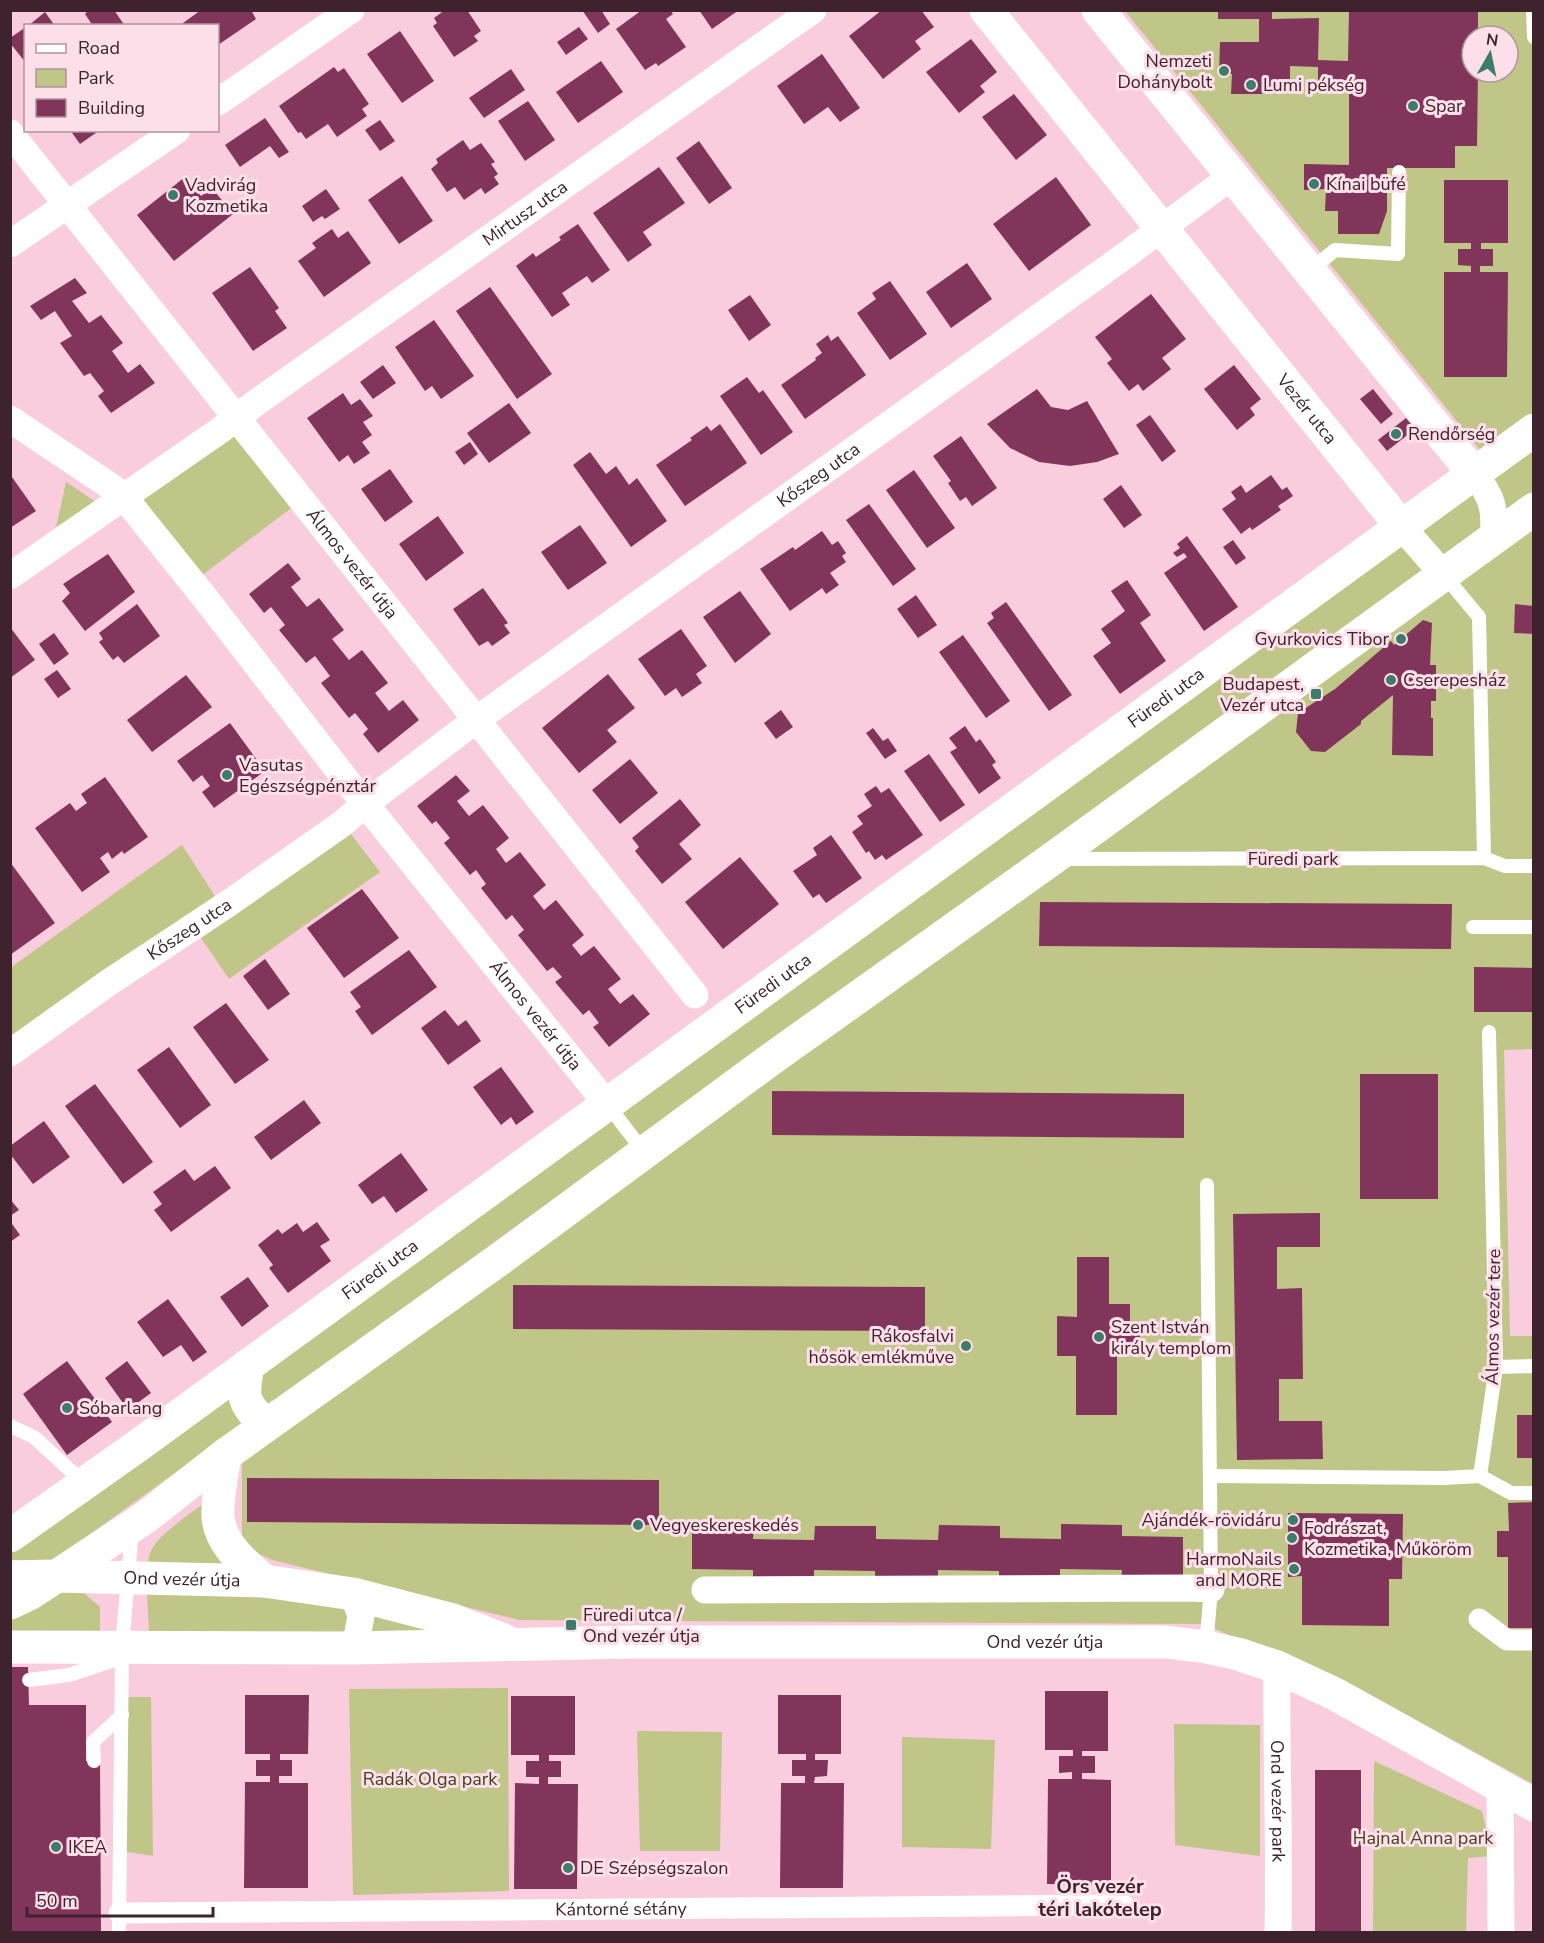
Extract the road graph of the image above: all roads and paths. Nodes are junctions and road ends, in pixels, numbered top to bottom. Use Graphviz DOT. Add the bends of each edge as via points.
graph roads {
  1 [pos="351,10"];
  2 [pos="813,10"];
  3 [pos="986,10"];
  4 [pos="1098,10"];
  5 [pos="1533,10"];
  6 [pos="1533,37"];
  7 [pos="219,101"];
  8 [pos="174,132"];
  9 [pos="10,133"];
  10 [pos="1399,172"];
  11 [pos="1232,176"];
  12 [pos="68,206"];
  13 [pos="1162,229"];
  14 [pos="10,244"];
  15 [pos="1310,271"];
  16 [pos="237,417"];
  17 [pos="10,419"];
  18 [pos="1533,430"];
  19 [pos="1474,474"];
  20 [pos="124,497"];
  21 [pos="1533,509"];
  22 [pos="1401,526"];
  23 [pos="1493,537"];
  24 [pos="1443,575"];
  25 [pos="10,576"];
  26 [pos="476,720"];
  27 [pos="365,804"];
  28 [pos="1484,858"];
  29 [pos="1052,859"];
  30 [pos="1533,867"];
  31 [pos="1473,927"];
  32 [pos="1533,927"];
  33 [pos="695,994"];
  34 [pos="1489,1032"];
  35 [pos="10,1053"];
  36 [pos="607,1104"];
  37 [pos="645,1152"];
  38 [pos="1207,1185"];
  39 [pos="248,1365"];
  40 [pos="1496,1366"];
  41 [pos="1533,1366"];
  42 [pos="266,1425"];
  43 [pos="10,1426"];
  44 [pos="225,1455"];
  45 [pos="1210,1476"];
  46 [pos="1480,1476"];
  47 [pos="85,1484"];
  48 [pos="1533,1493"];
  49 [pos="132,1526"];
  50 [pos="10,1536"];
  51 [pos="57,1576"];
  52 [pos="10,1577"];
  53 [pos="128,1578"];
  54 [pos="264,1581"];
  55 [pos="1211,1589"];
  56 [pos="705,1590"];
  57 [pos="353,1594"];
  58 [pos="10,1603"];
  59 [pos="1479,1619"];
  60 [pos="1533,1640"];
  61 [pos="517,1646"];
  62 [pos="10,1647"];
  63 [pos="1206,1647"];
  64 [pos="356,1648"];
  65 [pos="122,1652"];
  66 [pos="1277,1667"];
  67 [pos="29,1680"];
  68 [pos="122,1715"];
  69 [pos="94,1761"];
  70 [pos="1500,1787"];
  71 [pos="1533,1805"];
  72 [pos="1124,1905"];
  73 [pos="119,1923"];
  74 [pos="1278,1932"];
  75 [pos="1501,1932"];
  1 -- 7 [label="street"];
  2 -- 16 [label="street, Mirtusz utca"];
  3 -- 13 [label="main road, Vezér utca"];
  4 -- 11 [label="main road"];
  5 -- 6 [label="lane"];
  8 -- 12 [label="street"];
  9 -- 12 [label="street, Álmos vezér útja"];
  10 -- 15 [label="lane" via="1398,254 1335,250"];
  11 -- 13 [label="street, Kőszeg utca"];
  11 -- 15 [label="main road"];
  12 -- 14 [label="street"];
  12 -- 16 [label="street, Álmos vezér útja"];
  13 -- 22 [label="main road, Vezér utca"];
  13 -- 26 [label="street, Kőszeg utca"];
  15 -- 19 [label="main road"];
  16 -- 20 [label="street, Mirtusz utca"];
  16 -- 26 [label="street, Álmos vezér útja"];
  17 -- 20 [label="street, Álmos vezér útja"];
  18 -- 19 [label="main road, Füredi utca"];
  19 -- 22 [label="main road, Füredi utca"];
  19 -- 23 [label="street" via="1493,504"];
  20 -- 25 [label="street"];
  20 -- 27 [label="street, Álmos vezér útja"];
  21 -- 23 [label="main road"];
  22 -- 24 [label="street, Vezér utca"];
  22 -- 36 [label="main road, Füredi utca"];
  23 -- 24 [label="main road"];
  24 -- 28 [label="lane, Vezér utca" via="1479,617"];
  24 -- 29 [label="main road"];
  26 -- 27 [label="street, Kőszeg utca"];
  26 -- 33 [label="street, Álmos vezér útja"];
  27 -- 35 [label="street, Kőszeg utca" via="334,830"];
  27 -- 36 [label="street, Álmos vezér útja"];
  28 -- 29 [label="lane, Füredi park"];
  28 -- 30 [label="lane, Füredi park" via="1505,866"];
  29 -- 37 [label="main road"];
  31 -- 32 [label="lane"];
  34 -- 40 [label="lane, Álmos vezér tere"];
  36 -- 37 [label="lane"];
  36 -- 39 [label="main road, Füredi utca"];
  37 -- 42 [label="main road"];
  38 -- 45 [label="lane"];
  39 -- 42 [label="main road" via="246,1404"];
  39 -- 47 [label="main road, Füredi utca"];
  40 -- 41 [label="lane"];
  40 -- 46 [label="lane, Álmos vezér tere"];
  42 -- 44 [label="main road"];
  43 -- 47 [label="lane" via="34,1437"];
  44 -- 49 [label="main road"];
  44 -- 54 [label="main road" via="218,1516 222,1533 238,1557"];
  45 -- 46 [label="lane"];
  45 -- 55 [label="lane"];
  46 -- 48 [label="lane" via="1511,1493"];
  47 -- 50 [label="main road, Füredi utca"];
  49 -- 51 [label="main road"];
  49 -- 53 [label="lane"];
  51 -- 52 [label="main road, Ond vezér útja"];
  51 -- 53 [label="main road, Ond vezér útja"];
  51 -- 58 [label="main road"];
  53 -- 54 [label="main road, Ond vezér útja"];
  53 -- 65 [label="lane"];
  54 -- 57 [label="main road, Ond vezér útja"];
  55 -- 56 [label="street"];
  55 -- 63 [label="lane"];
  57 -- 61 [label="main road, Ond vezér útja" via="453,1620"];
  57 -- 64 [label="street" via="361,1616"];
  59 -- 60 [label="street" via="1507,1640"];
  61 -- 63 [label="main road, Ond vezér útja" via="630,1642 1166,1642"];
  61 -- 64 [label="main road, Ond vezér útja"];
  62 -- 65 [label="main road, Ond vezér útja"];
  63 -- 66 [label="main road, Ond vezér útja"];
  64 -- 65 [label="main road, Ond vezér útja"];
  65 -- 67 [label="lane" via="69,1675"];
  65 -- 68 [label="lane"];
  66 -- 70 [label="main road, Ond vezér útja" via="1335,1694"];
  66 -- 74 [label="street, Ond vezér park"];
  68 -- 69 [label="lane" via="93,1742"];
  68 -- 73 [label="lane"];
  70 -- 71 [label="main road, Ond vezér útja"];
  70 -- 75 [label="street"];
  72 -- 73 [label="street, Kántorné sétány"];
}
